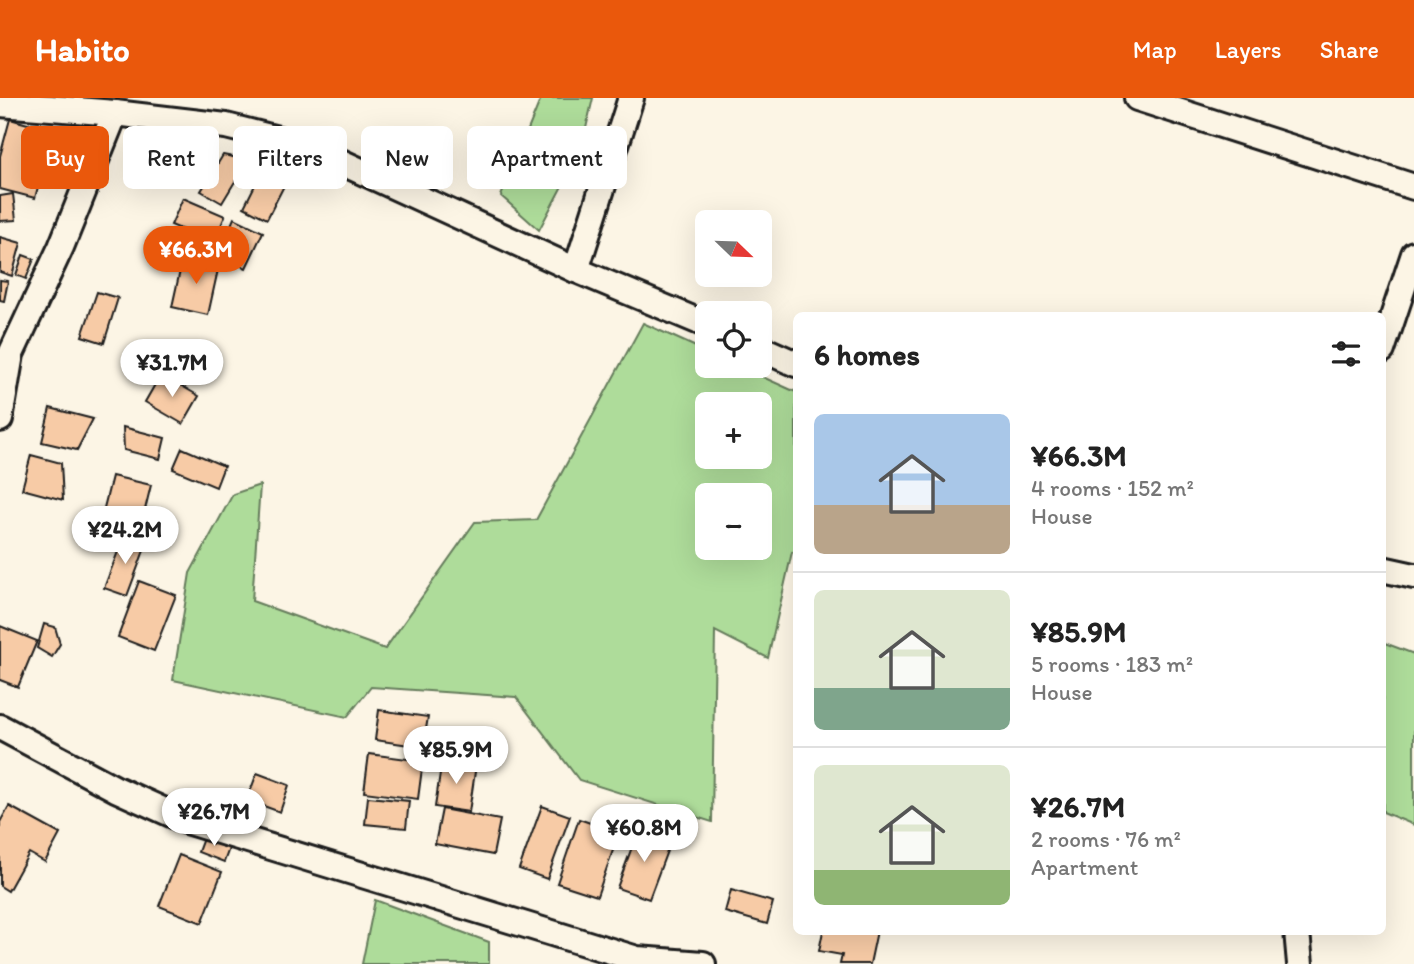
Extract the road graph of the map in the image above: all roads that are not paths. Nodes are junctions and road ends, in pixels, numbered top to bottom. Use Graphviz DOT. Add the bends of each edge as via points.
graph roads {
  1 [pos="631,98"];
  2 [pos="1137,98"];
  3 [pos="0,104"];
  4 [pos="115,113"];
  5 [pos="1414,187"];
  6 [pos="1414,254"];
  7 [pos="576,270"];
  8 [pos="695,320"];
  9 [pos="1386,338"];
  10 [pos="772,353"];
  11 [pos="793,363"];
  12 [pos="0,419"];
  13 [pos="1386,570"];
  14 [pos="1414,576"];
  15 [pos="0,727"];
  16 [pos="1297,935"];
  17 [pos="703,964"];
  18 [pos="1300,964"];
  1 -- 7 [label="street"];
  2 -- 5 [label="street"];
  3 -- 4 [label="street"];
  4 -- 7 [label="street" via="226,126 306,146"];
  4 -- 12 [label="street" via="61,247 11,354"];
  6 -- 9 [label="street"];
  7 -- 8 [label="street"];
  10 -- 11 [label="street"];
  13 -- 14 [label="street"];
  15 -- 17 [label="street" via="189,822 637,959"];
  16 -- 18 [label="street"];
}
